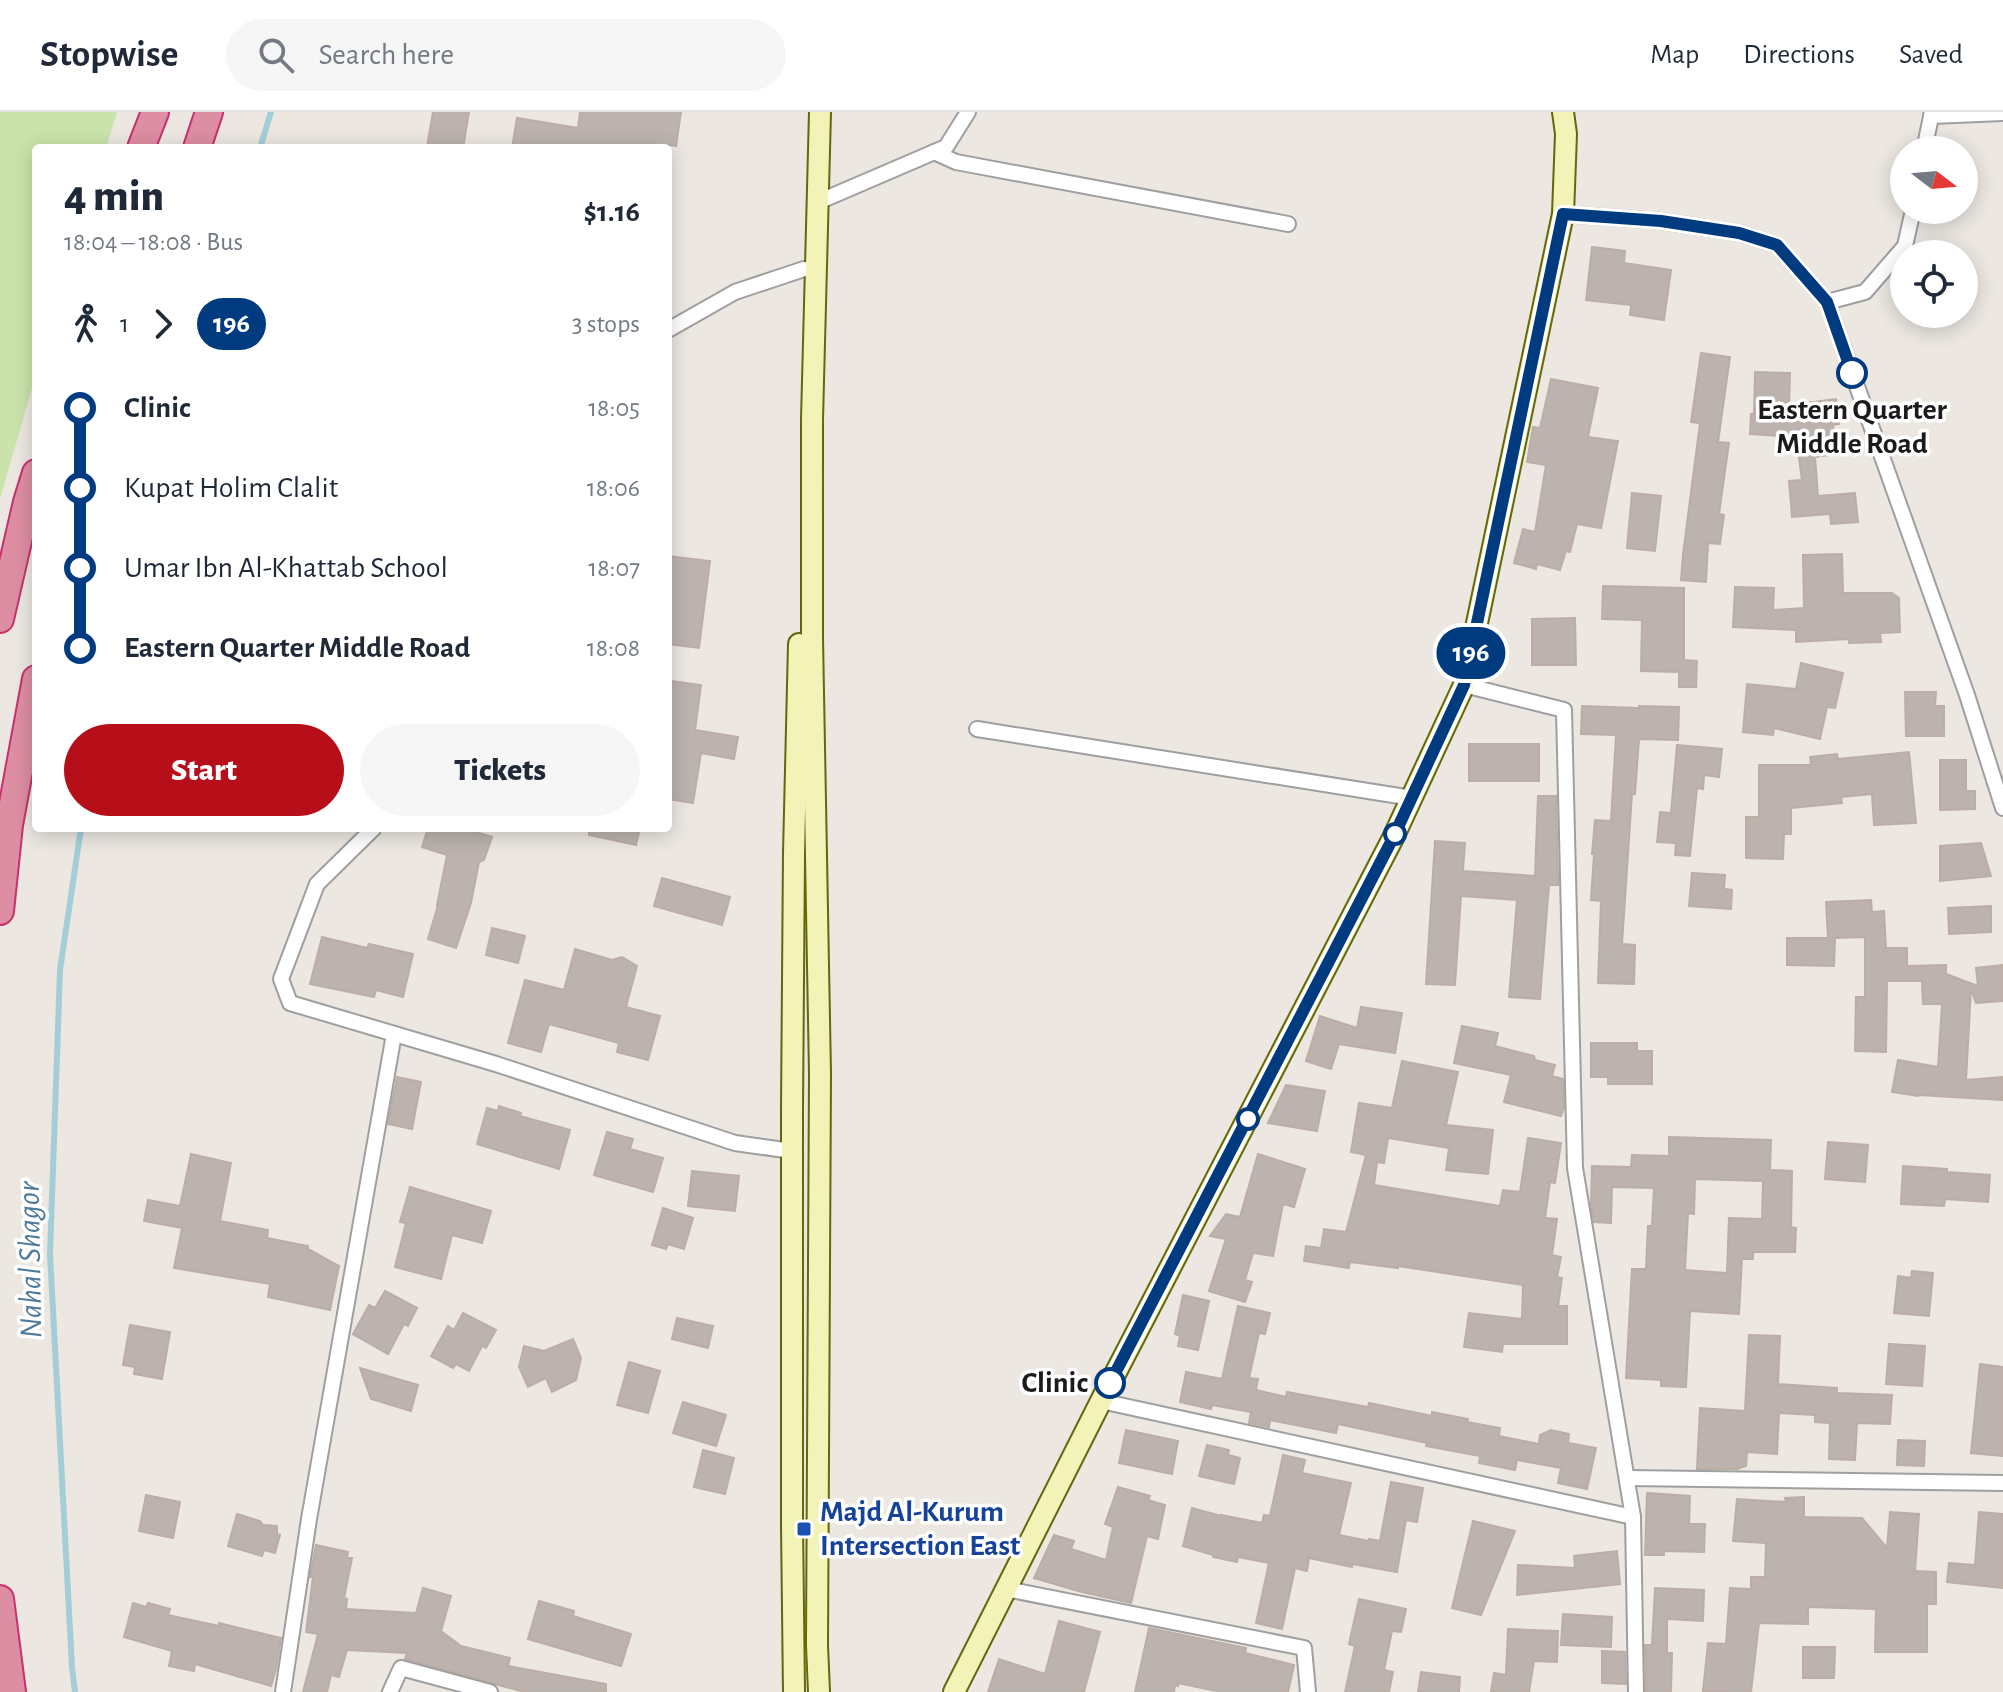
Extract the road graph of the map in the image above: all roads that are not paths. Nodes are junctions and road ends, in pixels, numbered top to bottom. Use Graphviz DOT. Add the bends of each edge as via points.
graph roads {
  1 [pos="155,112"];
  2 [pos="209,112"];
  3 [pos="806,112"];
  4 [pos="820,112"];
  5 [pos="968,112"];
  6 [pos="1563,112"];
  7 [pos="2003,113"];
  8 [pos="1931,114"];
  9 [pos="1927,136"];
  10 [pos="143,144"];
  11 [pos="198,144"];
  12 [pos="934,152"];
  13 [pos="818,202"];
  14 [pos="1563,214"];
  15 [pos="1288,224"];
  16 [pos="1910,224"];
  17 [pos="804,269"];
  18 [pos="1827,302"];
  19 [pos="672,328"];
  20 [pos="32,486"];
  21 [pos="0,619"];
  22 [pos="1464,685"];
  23 [pos="32,701"];
  24 [pos="977,729"];
  25 [pos="2003,758"];
  26 [pos="1991,774"];
  27 [pos="1412,798"];
  28 [pos="2003,808"];
  29 [pos="370,832"];
  30 [pos="0,911"];
  31 [pos="394,1034"];
  32 [pos="792,1151"];
  33 [pos="1101,1401"];
  34 [pos="1627,1478"];
  35 [pos="2003,1483"];
  36 [pos="1633,1517"];
  37 [pos="1006,1589"];
  38 [pos="0,1599"];
  39 [pos="12,1692"];
  40 [pos="283,1692"];
  41 [pos="390,1692"];
  42 [pos="490,1692"];
  43 [pos="794,1692"];
  44 [pos="819,1692"];
  45 [pos="954,1692"];
  46 [pos="1308,1692"];
  47 [pos="1636,1692"];
  1 -- 10 [label="highway"];
  2 -- 11 [label="highway"];
  3 -- 17 [label="street"];
  4 -- 13 [label="street"];
  5 -- 12 [label="street" via="946,147"];
  6 -- 14 [label="street"];
  7 -- 8 [label="street"];
  8 -- 9 [label="street"];
  12 -- 13 [label="street"];
  12 -- 15 [label="street" via="956,162"];
  13 -- 44 [label="street" via="812,638 820,1074"];
  14 -- 18 [label="street" via="1661,221 1739,233 1777,245"];
  14 -- 22 [label="street"];
  16 -- 18 [label="street" via="1905,246 1865,292"];
  17 -- 19 [label="street" via="735,292"];
  17 -- 32 [label="street"];
  18 -- 26 [label="street"];
  20 -- 21 [label="highway"];
  22 -- 27 [label="street"];
  22 -- 34 [label="street" via="1564,710 1575,1168"];
  23 -- 30 [label="highway" via="9,825"];
  24 -- 27 [label="street"];
  25 -- 26 [label="street"];
  26 -- 28 [label="street"];
  27 -- 33 [label="street"];
  29 -- 31 [label="street" via="317,884 281,979 290,1003"];
  31 -- 32 [label="street" via="735,1143"];
  31 -- 40 [label="street"];
  32 -- 43 [label="street"];
  33 -- 36 [label="street"];
  33 -- 37 [label="street"];
  34 -- 35 [label="street"];
  34 -- 36 [label="street"];
  36 -- 47 [label="street"];
  37 -- 45 [label="street"];
  37 -- 46 [label="street" via="1304,1648"];
  38 -- 39 [label="highway"];
  41 -- 42 [label="street" via="401,1668"];
}
